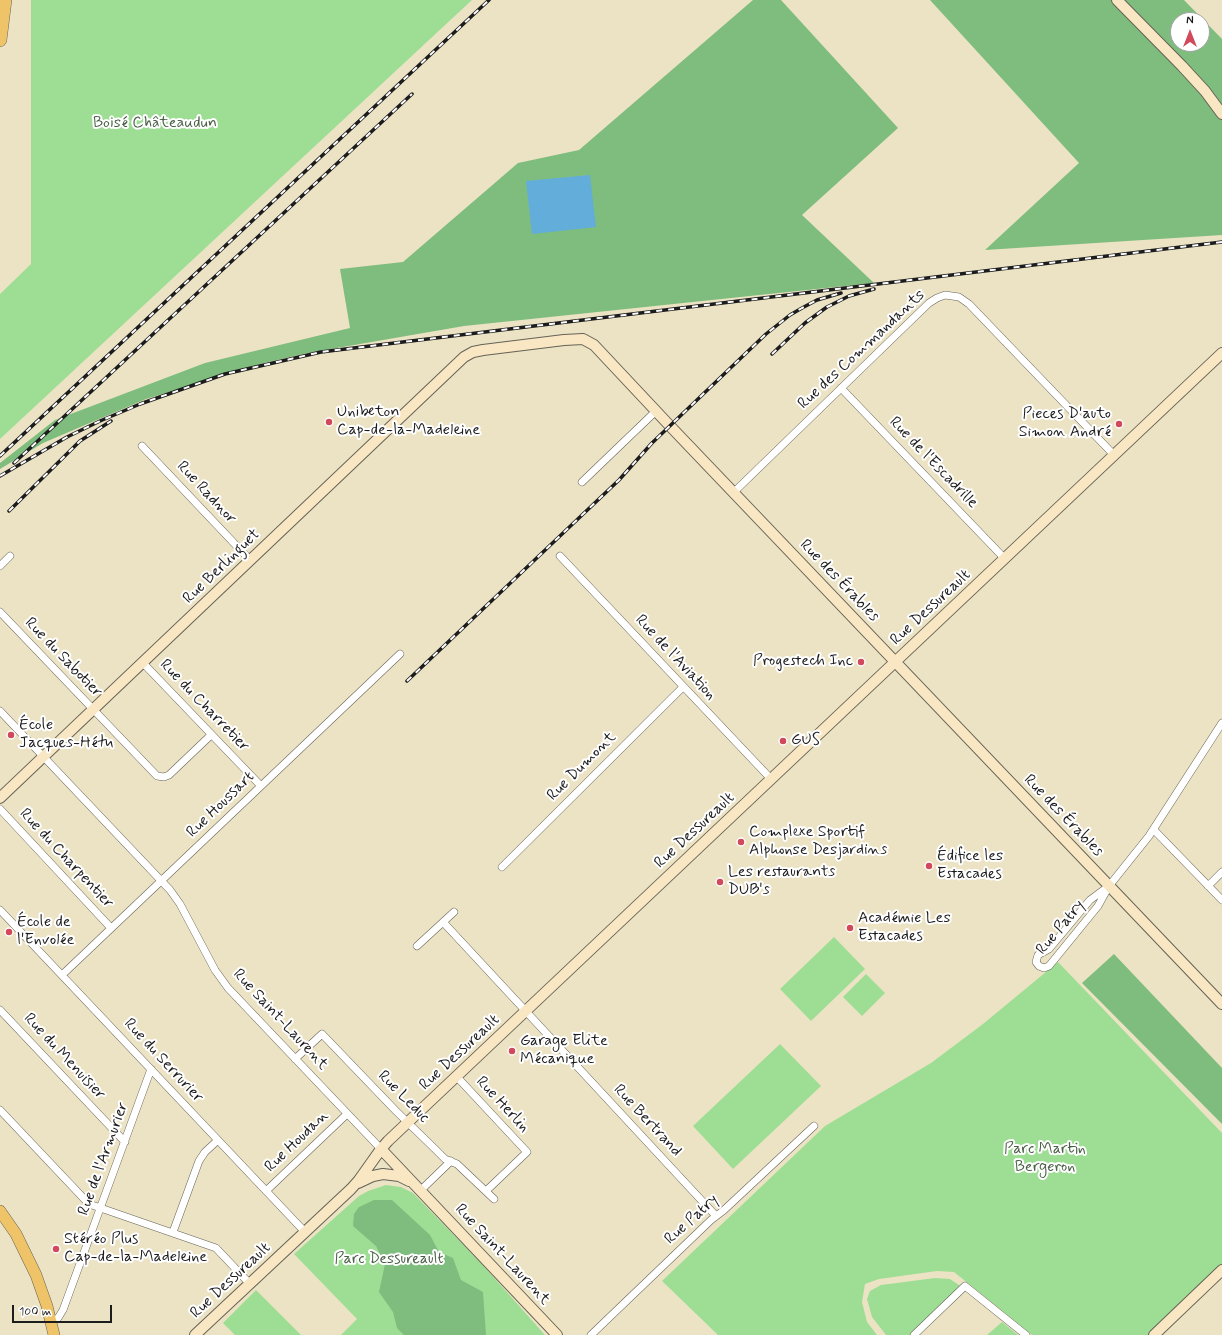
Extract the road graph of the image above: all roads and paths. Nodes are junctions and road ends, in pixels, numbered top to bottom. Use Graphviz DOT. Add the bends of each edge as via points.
graph roads {
  1 [pos="5,0"];
  2 [pos="1117,0"];
  3 [pos="0,40"];
  4 [pos="1222,114"];
  5 [pos="1222,353"];
  6 [pos="464,357"];
  7 [pos="842,388"];
  8 [pos="656,411"];
  9 [pos="142,446"];
  10 [pos="1114,455"];
  11 [pos="582,482"];
  12 [pos="734,492"];
  13 [pos="10,556"];
  14 [pos="560,556"];
  15 [pos="1005,559"];
  16 [pos="250,560"];
  17 [pos="0,566"];
  18 [pos="0,612"];
  19 [pos="400,654"];
  20 [pos="896,662"];
  21 [pos="143,663"];
  22 [pos="683,687"];
  23 [pos="93,710"];
  24 [pos="0,711"];
  25 [pos="1222,723"];
  26 [pos="1216,732"];
  27 [pos="211,735"];
  28 [pos="1222,738"];
  29 [pos="44,756"];
  30 [pos="771,779"];
  31 [pos="261,786"];
  32 [pos="0,798"];
  33 [pos="0,809"];
  34 [pos="1154,830"];
  35 [pos="502,867"];
  36 [pos="1222,872"];
  37 [pos="161,881"];
  38 [pos="1109,886"];
  39 [pos="1208,886"];
  40 [pos="1222,900"];
  41 [pos="0,910"];
  42 [pos="454,912"];
  43 [pos="442,922"];
  44 [pos="111,928"];
  45 [pos="417,946"];
  46 [pos="62,975"];
  47 [pos="1222,1004"];
  48 [pos="0,1010"];
  49 [pos="525,1012"];
  50 [pos="295,1059"];
  51 [pos="151,1069"];
  52 [pos="457,1077"];
  53 [pos="0,1110"];
  54 [pos="347,1114"];
  55 [pos="408,1122"];
  56 [pos="814,1126"];
  57 [pos="218,1140"];
  58 [pos="125,1142"];
  59 [pos="381,1149"];
  60 [pos="451,1161"];
  61 [pos="354,1185"];
  62 [pos="418,1187"];
  63 [pos="266,1191"];
  64 [pos="486,1191"];
  65 [pos="494,1199"];
  66 [pos="101,1208"];
  67 [pos="0,1211"];
  68 [pos="716,1216"];
  69 [pos="173,1232"];
  70 [pos="305,1232"];
  71 [pos="1222,1270"];
  72 [pos="250,1284"];
  73 [pos="52,1322"];
  74 [pos="54,1335"];
  75 [pos="195,1335"];
  76 [pos="557,1335"];
  77 [pos="591,1335"];
  78 [pos="914,1335"];
  79 [pos="1026,1335"];
  80 [pos="1154,1335"];
  1 -- 3 [label="highway"];
  2 -- 4 [label="street" via="1205,90"];
  5 -- 10 [label="street, Rue Dessureault"];
  6 -- 8 [label="street, Rue des Érables" via="484,350 571,339 587,340"];
  6 -- 16 [label="street, Rue Berlinguet"];
  7 -- 10 [label="street, Rue des Commandants" via="929,303 941,296 954,296 969,304"];
  7 -- 12 [label="street, Rue des Commandants"];
  7 -- 15 [label="street, Rue de l'Escadrille"];
  8 -- 11 [label="street"];
  8 -- 12 [label="street, Rue des Érables"];
  9 -- 16 [label="street, Rue Radnor"];
  10 -- 15 [label="street, Rue Dessureault"];
  12 -- 20 [label="street, Rue des Érables"];
  13 -- 17 [label="street"];
  14 -- 22 [label="street, Rue de l'Aviation"];
  15 -- 20 [label="street, Rue Dessureault"];
  16 -- 21 [label="street, Rue Berlinguet"];
  18 -- 23 [label="street, Rue du Sabotier"];
  19 -- 31 [label="street, Rue Houssart"];
  20 -- 30 [label="street, Rue Dessureault"];
  20 -- 38 [label="street, Rue des Érables"];
  21 -- 23 [label="street, Rue Berlinguet"];
  21 -- 27 [label="street, Rue du Charretier"];
  22 -- 30 [label="street, Rue de l'Aviation"];
  22 -- 35 [label="street, Rue Dumont"];
  23 -- 27 [label="street, Rue du Sabotier" via="159,777 169,775"];
  23 -- 29 [label="street, Rue Berlinguet"];
  24 -- 29 [label="street, Rue Saint-Laurent"];
  25 -- 26 [label="street, Rue Patry"];
  26 -- 28 [label="street"];
  26 -- 34 [label="street, Rue Patry"];
  27 -- 31 [label="street, Rue du Charretier"];
  29 -- 32 [label="street, Rue Berlinguet"];
  29 -- 37 [label="street, Rue Saint-Laurent"];
  30 -- 49 [label="street, Rue Dessureault"];
  31 -- 37 [label="street, Rue Houssart"];
  33 -- 44 [label="street, Rue du Charpentier"];
  34 -- 38 [label="street, Rue Patry"];
  34 -- 39 [label="street"];
  36 -- 39 [label="street"];
  37 -- 44 [label="street, Rue Houssart"];
  37 -- 50 [label="street, Rue Saint-Laurent" via="178,901 223,982"];
  38 -- 38 [label="street, Rue Patry" via="1090,900 1049,949 1038,955 1036,962 1039,966 1049,966 1098,906"];
  38 -- 47 [label="street, Rue des Érables"];
  39 -- 40 [label="street"];
  41 -- 46 [label="street, Rue du Serrurier"];
  42 -- 43 [label="street"];
  43 -- 45 [label="street"];
  43 -- 49 [label="street, Rue Bertrand"];
  44 -- 46 [label="street, Rue Houssart"];
  46 -- 51 [label="street, Rue du Serrurier"];
  48 -- 58 [label="street, Rue du Menuisier"];
  49 -- 52 [label="street, Rue Dessureault"];
  49 -- 68 [label="street, Rue Bertrand"];
  50 -- 54 [label="street, Rue Saint-Laurent"];
  50 -- 55 [label="street, Rue Leduc" via="322,1034"];
  51 -- 57 [label="street, Rue du Serrurier"];
  51 -- 58 [label="street, Rue de l'Armurier"];
  52 -- 55 [label="street, Rue Dessureault"];
  52 -- 64 [label="street, Rue Herlin" via="527,1152"];
  53 -- 66 [label="street" via="85,1200"];
  54 -- 59 [label="street, Rue Saint-Laurent"];
  54 -- 63 [label="street, Rue Houdan"];
  55 -- 59 [label="street, Rue Dessureault"];
  55 -- 60 [label="street, Rue Leduc" via="445,1159"];
  56 -- 68 [label="street, Rue Patry"];
  57 -- 63 [label="street, Rue du Serrurier"];
  57 -- 69 [label="street" via="199,1161"];
  58 -- 66 [label="street, Rue de l'Armurier"];
  59 -- 61 [label="street, Rue Dessureault"];
  59 -- 62 [label="street, Rue Saint-Laurent"];
  60 -- 62 [label="street"];
  60 -- 64 [label="street, Rue Leduc"];
  61 -- 62 [label="street" via="384,1174 400,1176"];
  61 -- 70 [label="street, Rue Dessureault"];
  62 -- 76 [label="street, Rue Saint-Laurent"];
  63 -- 70 [label="street, Rue du Serrurier"];
  64 -- 65 [label="street, Rue Leduc"];
  66 -- 69 [label="street"];
  66 -- 73 [label="street, Rue de l'Armurier" via="63,1310"];
  67 -- 73 [label="main road" via="30,1261"];
  68 -- 77 [label="street, Rue Patry"];
  69 -- 72 [label="street" via="218,1250"];
  70 -- 72 [label="street, Rue Dessureault"];
  71 -- 80 [label="street"];
  72 -- 75 [label="street, Rue Dessureault"];
  73 -- 74 [label="main road"];
  78 -- 79 [label="street" via="965,1286"];
}
